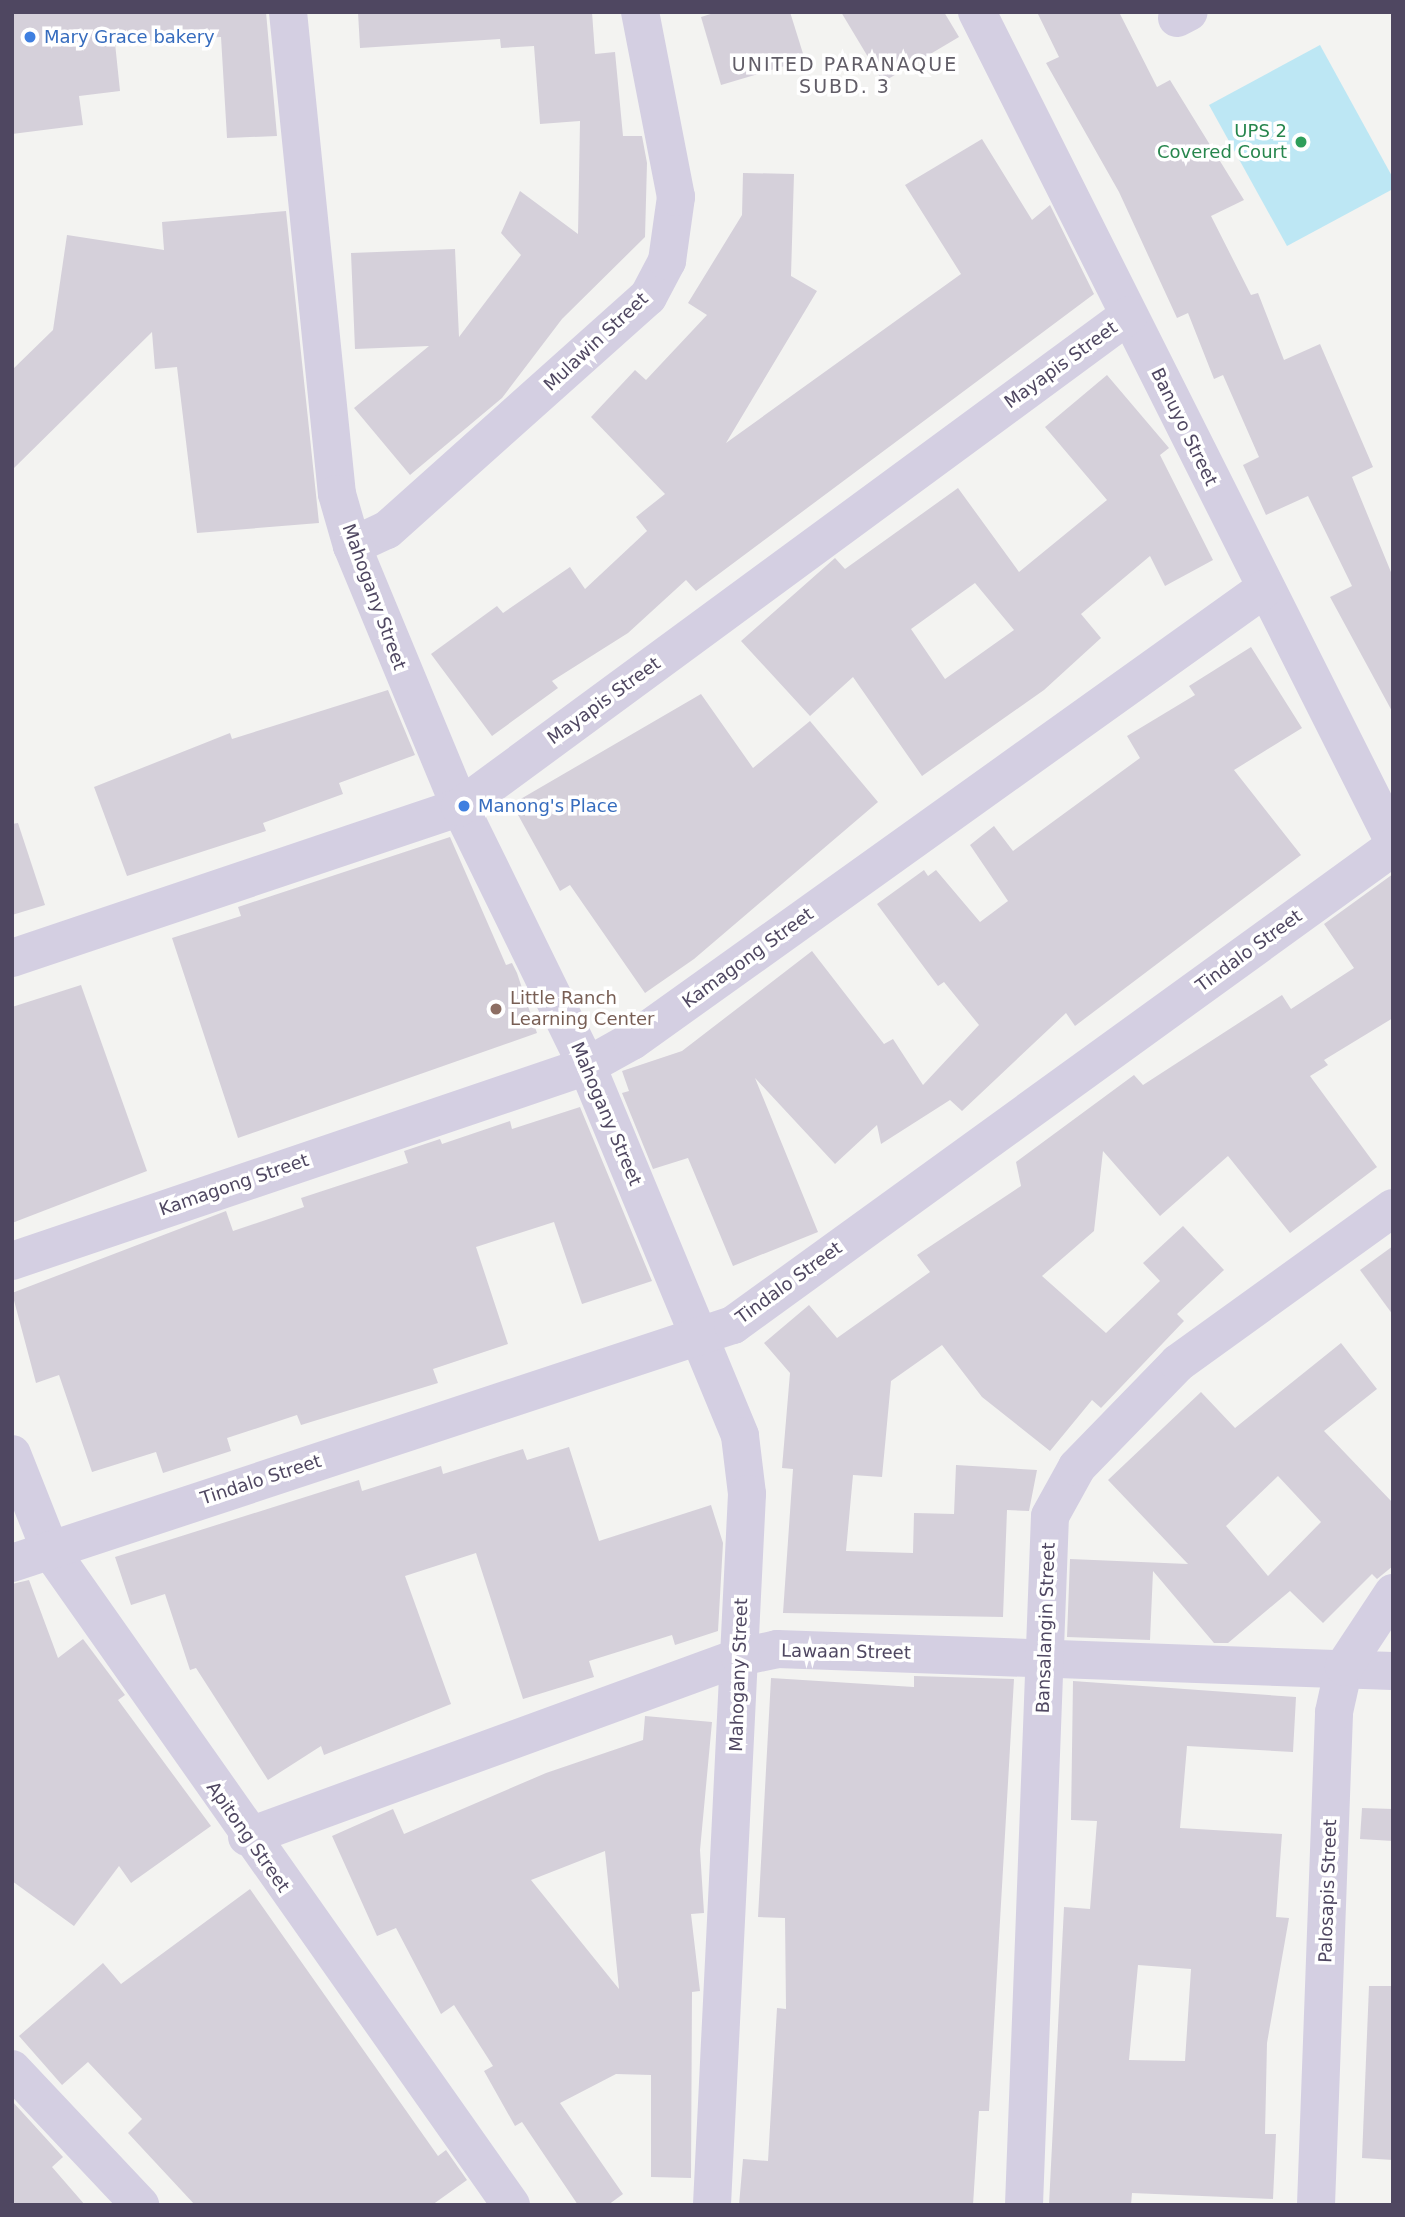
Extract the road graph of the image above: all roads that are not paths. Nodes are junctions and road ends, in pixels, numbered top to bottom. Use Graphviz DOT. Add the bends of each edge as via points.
graph roads {
  1 [pos="288,12"];
  2 [pos="640,12"];
  3 [pos="977,12"];
  4 [pos="1129,315"];
  5 [pos="352,546"];
  6 [pos="1264,590"];
  7 [pos="460,807"];
  8 [pos="1393,840"];
  9 [pos="1393,847"];
  10 [pos="12,958"];
  11 [pos="587,1066"];
  12 [pos="1393,1208"];
  13 [pos="12,1261"];
  14 [pos="697,1335"];
  15 [pos="12,1454"];
  16 [pos="50,1550"];
  17 [pos="12,1563"];
  18 [pos="1393,1593"];
  19 [pos="740,1657"];
  20 [pos="1044,1658"];
  21 [pos="1344,1667"];
  22 [pos="1393,1671"];
  23 [pos="247,1837"];
  24 [pos="12,2069"];
  25 [pos="140,2205"];
  26 [pos="511,2205"];
  27 [pos="712,2205"];
  28 [pos="1024,2205"];
  29 [pos="1316,2205"];
  1 -- 5 [label="street, Mahogany Street" via="337,494"];
  2 -- 5 [label="street, Mulawin Street" via="676,197 667,261 648,297 387,530"];
  3 -- 4 [label="street, Banuyo Street"];
  4 -- 6 [label="street, Banuyo Street"];
  4 -- 7 [label="street, Mayapis Street"];
  5 -- 7 [label="street, Mahogany Street"];
  6 -- 8 [label="street, Banuyo Street"];
  6 -- 11 [label="street, Kamagong Street" via="632,1041"];
  7 -- 10 [label="street, Mayapis Street"];
  7 -- 11 [label="street, Mahogany Street"];
  9 -- 14 [label="street, Tindalo Street" via="733,1325"];
  11 -- 13 [label="street, Kamagong Street"];
  11 -- 14 [label="street, Mahogany Street"];
  12 -- 20 [label="street, Bansalangin Street" via="1178,1363 1077,1467 1050,1516"];
  14 -- 16 [label="street, Tindalo Street"];
  14 -- 19 [label="street, Mahogany Street" via="740,1436 747,1494"];
  15 -- 16 [label="street, Apitong Street"];
  16 -- 17 [label="street, Tindalo Street"];
  16 -- 23 [label="street, Apitong Street"];
  18 -- 21 [label="street, Palosapis Street"];
  19 -- 20 [label="street, Lawaan Street" via="777,1650"];
  19 -- 23 [label="street, Lawaan Street"];
  19 -- 27 [label="street, Mahogany Street"];
  20 -- 21 [label="street, Lawaan Street"];
  20 -- 28 [label="street, Bansalangin Street"];
  21 -- 22 [label="street, Lawaan Street"];
  21 -- 29 [label="street, Palosapis Street" via="1334,1712"];
  23 -- 26 [label="street, Apitong Street"];
  24 -- 25 [label="street"];
}
